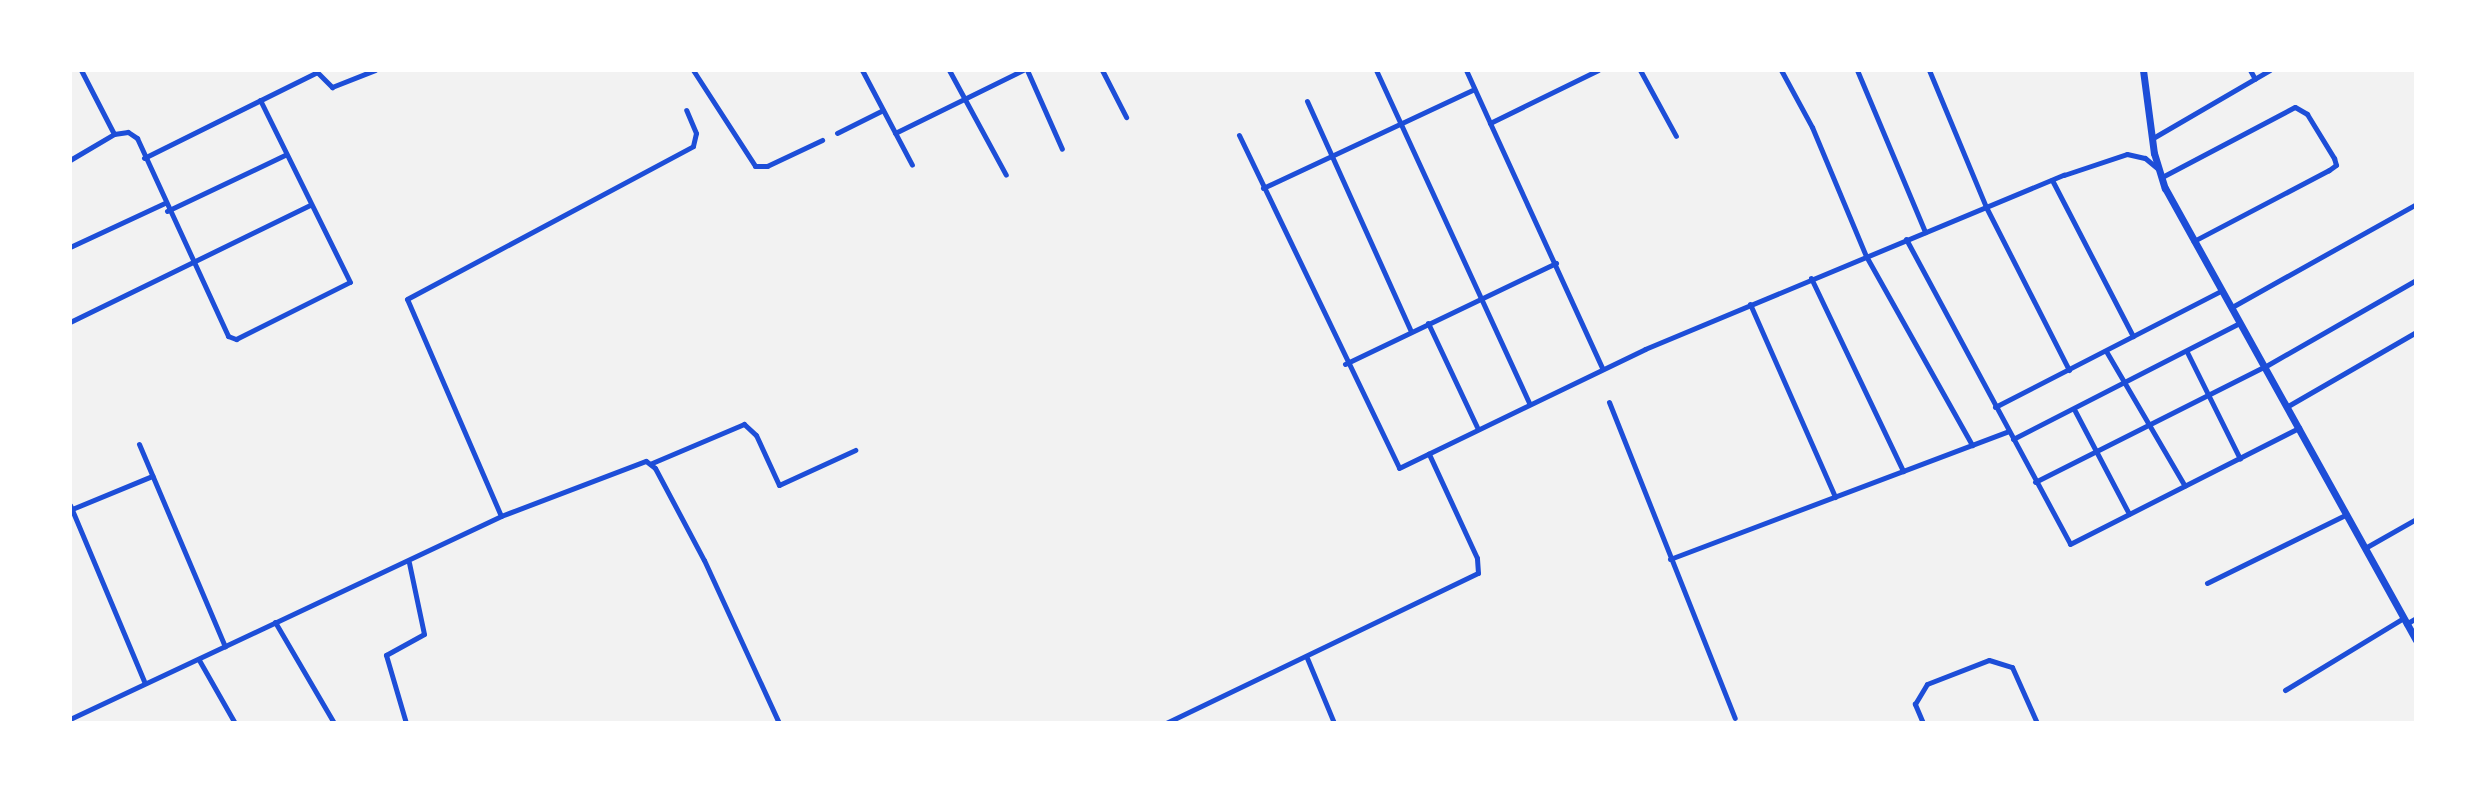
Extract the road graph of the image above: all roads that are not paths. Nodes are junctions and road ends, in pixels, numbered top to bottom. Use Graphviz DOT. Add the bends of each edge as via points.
graph roads {
  1 [pos="81,70"];
  2 [pos="375,70"];
  3 [pos="693,70"];
  4 [pos="862,70"];
  5 [pos="949,70"];
  6 [pos="1025,70"];
  7 [pos="1102,70"];
  8 [pos="1376,70"];
  9 [pos="1466,70"];
  10 [pos="1598,70"];
  11 [pos="1640,70"];
  12 [pos="1781,70"];
  13 [pos="1857,70"];
  14 [pos="1929,70"];
  15 [pos="2143,70"];
  16 [pos="2250,70"];
  17 [pos="2270,70"];
  18 [pos="316,71"];
  19 [pos="2255,79"];
  20 [pos="1474,89"];
  21 [pos="963,97"];
  22 [pos="260,100"];
  23 [pos="1307,101"];
  24 [pos="686,110"];
  25 [pos="883,110"];
  26 [pos="1126,117"];
  27 [pos="1401,122"];
  28 [pos="1490,123"];
  29 [pos="837,133"];
  30 [pos="895,133"];
  31 [pos="114,134"];
  32 [pos="1239,135"];
  33 [pos="1676,136"];
  34 [pos="2153,138"];
  35 [pos="822,140"];
  36 [pos="1062,149"];
  37 [pos="1331,153"];
  38 [pos="285,155"];
  39 [pos="144,158"];
  40 [pos="70,160"];
  41 [pos="912,165"];
  42 [pos="2160,174"];
  43 [pos="1006,175"];
  44 [pos="2052,180"];
  45 [pos="1263,188"];
  46 [pos="165,203"];
  47 [pos="2416,204"];
  48 [pos="310,205"];
  49 [pos="1986,207"];
  50 [pos="167,211"];
  51 [pos="1925,232"];
  52 [pos="1906,239"];
  53 [pos="2193,241"];
  54 [pos="70,247"];
  55 [pos="1866,256"];
  56 [pos="193,263"];
  57 [pos="1556,263"];
  58 [pos="1811,278"];
  59 [pos="2416,280"];
  60 [pos="2221,291"];
  61 [pos="1479,299"];
  62 [pos="1750,304"];
  63 [pos="2231,308"];
  64 [pos="70,322"];
  65 [pos="1428,323"];
  66 [pos="2240,323"];
  67 [pos="1411,331"];
  68 [pos="2416,332"];
  69 [pos="2133,336"];
  70 [pos="2106,351"];
  71 [pos="2187,352"];
  72 [pos="1345,364"];
  73 [pos="2266,366"];
  74 [pos="1602,368"];
  75 [pos="2069,370"];
  76 [pos="2127,384"];
  77 [pos="2209,394"];
  78 [pos="1529,402"];
  79 [pos="1609,402"];
  80 [pos="2288,406"];
  81 [pos="1995,407"];
  82 [pos="2075,411"];
  83 [pos="2151,422"];
  84 [pos="1477,427"];
  85 [pos="2301,427"];
  86 [pos="2009,431"];
  87 [pos="2013,439"];
  88 [pos="139,444"];
  89 [pos="1972,445"];
  90 [pos="855,450"];
  91 [pos="2094,451"];
  92 [pos="1429,454"];
  93 [pos="2240,459"];
  94 [pos="652,463"];
  95 [pos="1903,471"];
  96 [pos="152,476"];
  97 [pos="2035,482"];
  98 [pos="2185,486"];
  99 [pos="1835,497"];
  100 [pos="71,507"];
  101 [pos="2129,514"];
  102 [pos="2345,515"];
  103 [pos="501,516"];
  104 [pos="2416,519"];
  105 [pos="2363,549"];
  106 [pos="1670,559"];
  107 [pos="409,563"];
  108 [pos="2207,583"];
  109 [pos="2416,618"];
  110 [pos="2403,621"];
  111 [pos="275,622"];
  112 [pos="2416,640"];
  113 [pos="225,647"];
  114 [pos="1307,658"];
  115 [pos="199,660"];
  116 [pos="145,683"];
  117 [pos="2285,690"];
  118 [pos="1735,718"];
  119 [pos="70,719"];
  120 [pos="235,723"];
  121 [pos="334,723"];
  122 [pos="406,723"];
  123 [pos="779,723"];
  124 [pos="1166,723"];
  125 [pos="1334,723"];
  126 [pos="1923,723"];
  127 [pos="2037,723"];
  1 -- 31 [label="street"];
  2 -- 18 [label="street" via="332,87"];
  3 -- 35 [label="street" via="755,166 767,166"];
  4 -- 25 [label="street"];
  5 -- 21 [label="street"];
  6 -- 21 [label="street"];
  6 -- 36 [label="street"];
  7 -- 26 [label="street"];
  8 -- 27 [label="street"];
  9 -- 20 [label="street"];
  10 -- 28 [label="street"];
  11 -- 33 [label="street"];
  12 -- 55 [label="street" via="1812,127"];
  13 -- 51 [label="street"];
  14 -- 49 [label="street"];
  15 -- 34 [label="street"];
  16 -- 19 [label="street"];
  17 -- 19 [label="street"];
  18 -- 22 [label="street"];
  19 -- 34 [label="street"];
  20 -- 27 [label="street"];
  20 -- 28 [label="street"];
  21 -- 30 [label="street"];
  21 -- 43 [label="street"];
  22 -- 38 [label="street"];
  22 -- 39 [label="street"];
  23 -- 37 [label="street"];
  24 -- 103 [label="street" via="696,133 688,150 407,299"];
  25 -- 29 [label="street"];
  25 -- 30 [label="street"];
  27 -- 37 [label="street"];
  27 -- 61 [label="street"];
  28 -- 57 [label="street"];
  30 -- 41 [label="street"];
  31 -- 39 [label="street" via="128,132 137,138"];
  31 -- 40 [label="street"];
  32 -- 45 [label="street"];
  34 -- 42 [label="street"];
  37 -- 45 [label="street"];
  37 -- 67 [label="street"];
  38 -- 48 [label="street"];
  38 -- 50 [label="street"];
  39 -- 46 [label="street"];
  42 -- 44 [label="street" via="2142,156 2122,154"];
  42 -- 53 [label="street"];
  42 -- 53 [label="street" via="2295,107 2307,114 2334,158 2331,169"];
  44 -- 49 [label="street"];
  44 -- 69 [label="street"];
  45 -- 72 [label="street"];
  46 -- 50 [label="street"];
  46 -- 54 [label="street"];
  47 -- 63 [label="street"];
  48 -- 56 [label="street"];
  48 -- 56 [label="street" via="350,278 347,285 233,340"];
  49 -- 51 [label="street"];
  49 -- 75 [label="street"];
  50 -- 56 [label="street"];
  51 -- 52 [label="street"];
  52 -- 55 [label="street"];
  52 -- 81 [label="street"];
  53 -- 60 [label="street"];
  55 -- 58 [label="street"];
  55 -- 89 [label="street"];
  56 -- 64 [label="street"];
  57 -- 61 [label="street"];
  57 -- 74 [label="street"];
  58 -- 62 [label="street"];
  58 -- 95 [label="street"];
  59 -- 73 [label="street"];
  60 -- 63 [label="street"];
  60 -- 69 [label="street"];
  61 -- 65 [label="street"];
  61 -- 78 [label="street"];
  62 -- 74 [label="street"];
  62 -- 99 [label="street"];
  63 -- 66 [label="street"];
  65 -- 67 [label="street"];
  65 -- 84 [label="street"];
  66 -- 71 [label="street"];
  66 -- 73 [label="street"];
  67 -- 72 [label="street"];
  68 -- 80 [label="street"];
  69 -- 70 [label="street"];
  70 -- 75 [label="street"];
  70 -- 76 [label="street"];
  71 -- 76 [label="street"];
  71 -- 77 [label="street"];
  72 -- 92 [label="street" via="1395,464 1403,467"];
  73 -- 77 [label="street"];
  73 -- 80 [label="street"];
  74 -- 78 [label="street"];
  75 -- 81 [label="street"];
  76 -- 82 [label="street"];
  76 -- 83 [label="street"];
  77 -- 83 [label="street"];
  77 -- 93 [label="street"];
  78 -- 84 [label="street"];
  79 -- 106 [label="street"];
  80 -- 85 [label="street"];
  81 -- 86 [label="street"];
  82 -- 87 [label="street"];
  82 -- 91 [label="street"];
  83 -- 91 [label="street"];
  83 -- 98 [label="street"];
  84 -- 92 [label="street"];
  85 -- 93 [label="street"];
  85 -- 102 [label="street"];
  86 -- 87 [label="street"];
  86 -- 89 [label="street"];
  87 -- 97 [label="street"];
  88 -- 96 [label="street"];
  89 -- 95 [label="street"];
  90 -- 94 [label="street" via="779,485 756,435 744,424"];
  91 -- 97 [label="street"];
  91 -- 101 [label="street"];
  92 -- 114 [label="street" via="1477,558 1478,573"];
  93 -- 98 [label="street"];
  94 -- 103 [label="street" via="618,467"];
  94 -- 123 [label="street"];
  95 -- 99 [label="street"];
  96 -- 100 [label="street"];
  96 -- 113 [label="street"];
  97 -- 101 [label="street" via="2070,544"];
  98 -- 101 [label="street"];
  99 -- 106 [label="street"];
  100 -- 116 [label="street"];
  102 -- 105 [label="street"];
  102 -- 108 [label="street"];
  103 -- 107 [label="street"];
  104 -- 105 [label="street"];
  105 -- 110 [label="street"];
  106 -- 118 [label="street"];
  107 -- 111 [label="street"];
  107 -- 122 [label="street" via="424,634 386,655"];
  109 -- 110 [label="street"];
  110 -- 112 [label="street"];
  110 -- 117 [label="street"];
  111 -- 113 [label="street"];
  111 -- 121 [label="street"];
  113 -- 115 [label="street"];
  114 -- 124 [label="street"];
  114 -- 125 [label="street"];
  115 -- 116 [label="street"];
  115 -- 120 [label="street"];
  116 -- 119 [label="street"];
  126 -- 127 [label="street" via="1915,704 1927,684 1989,660 2012,667"];
}
